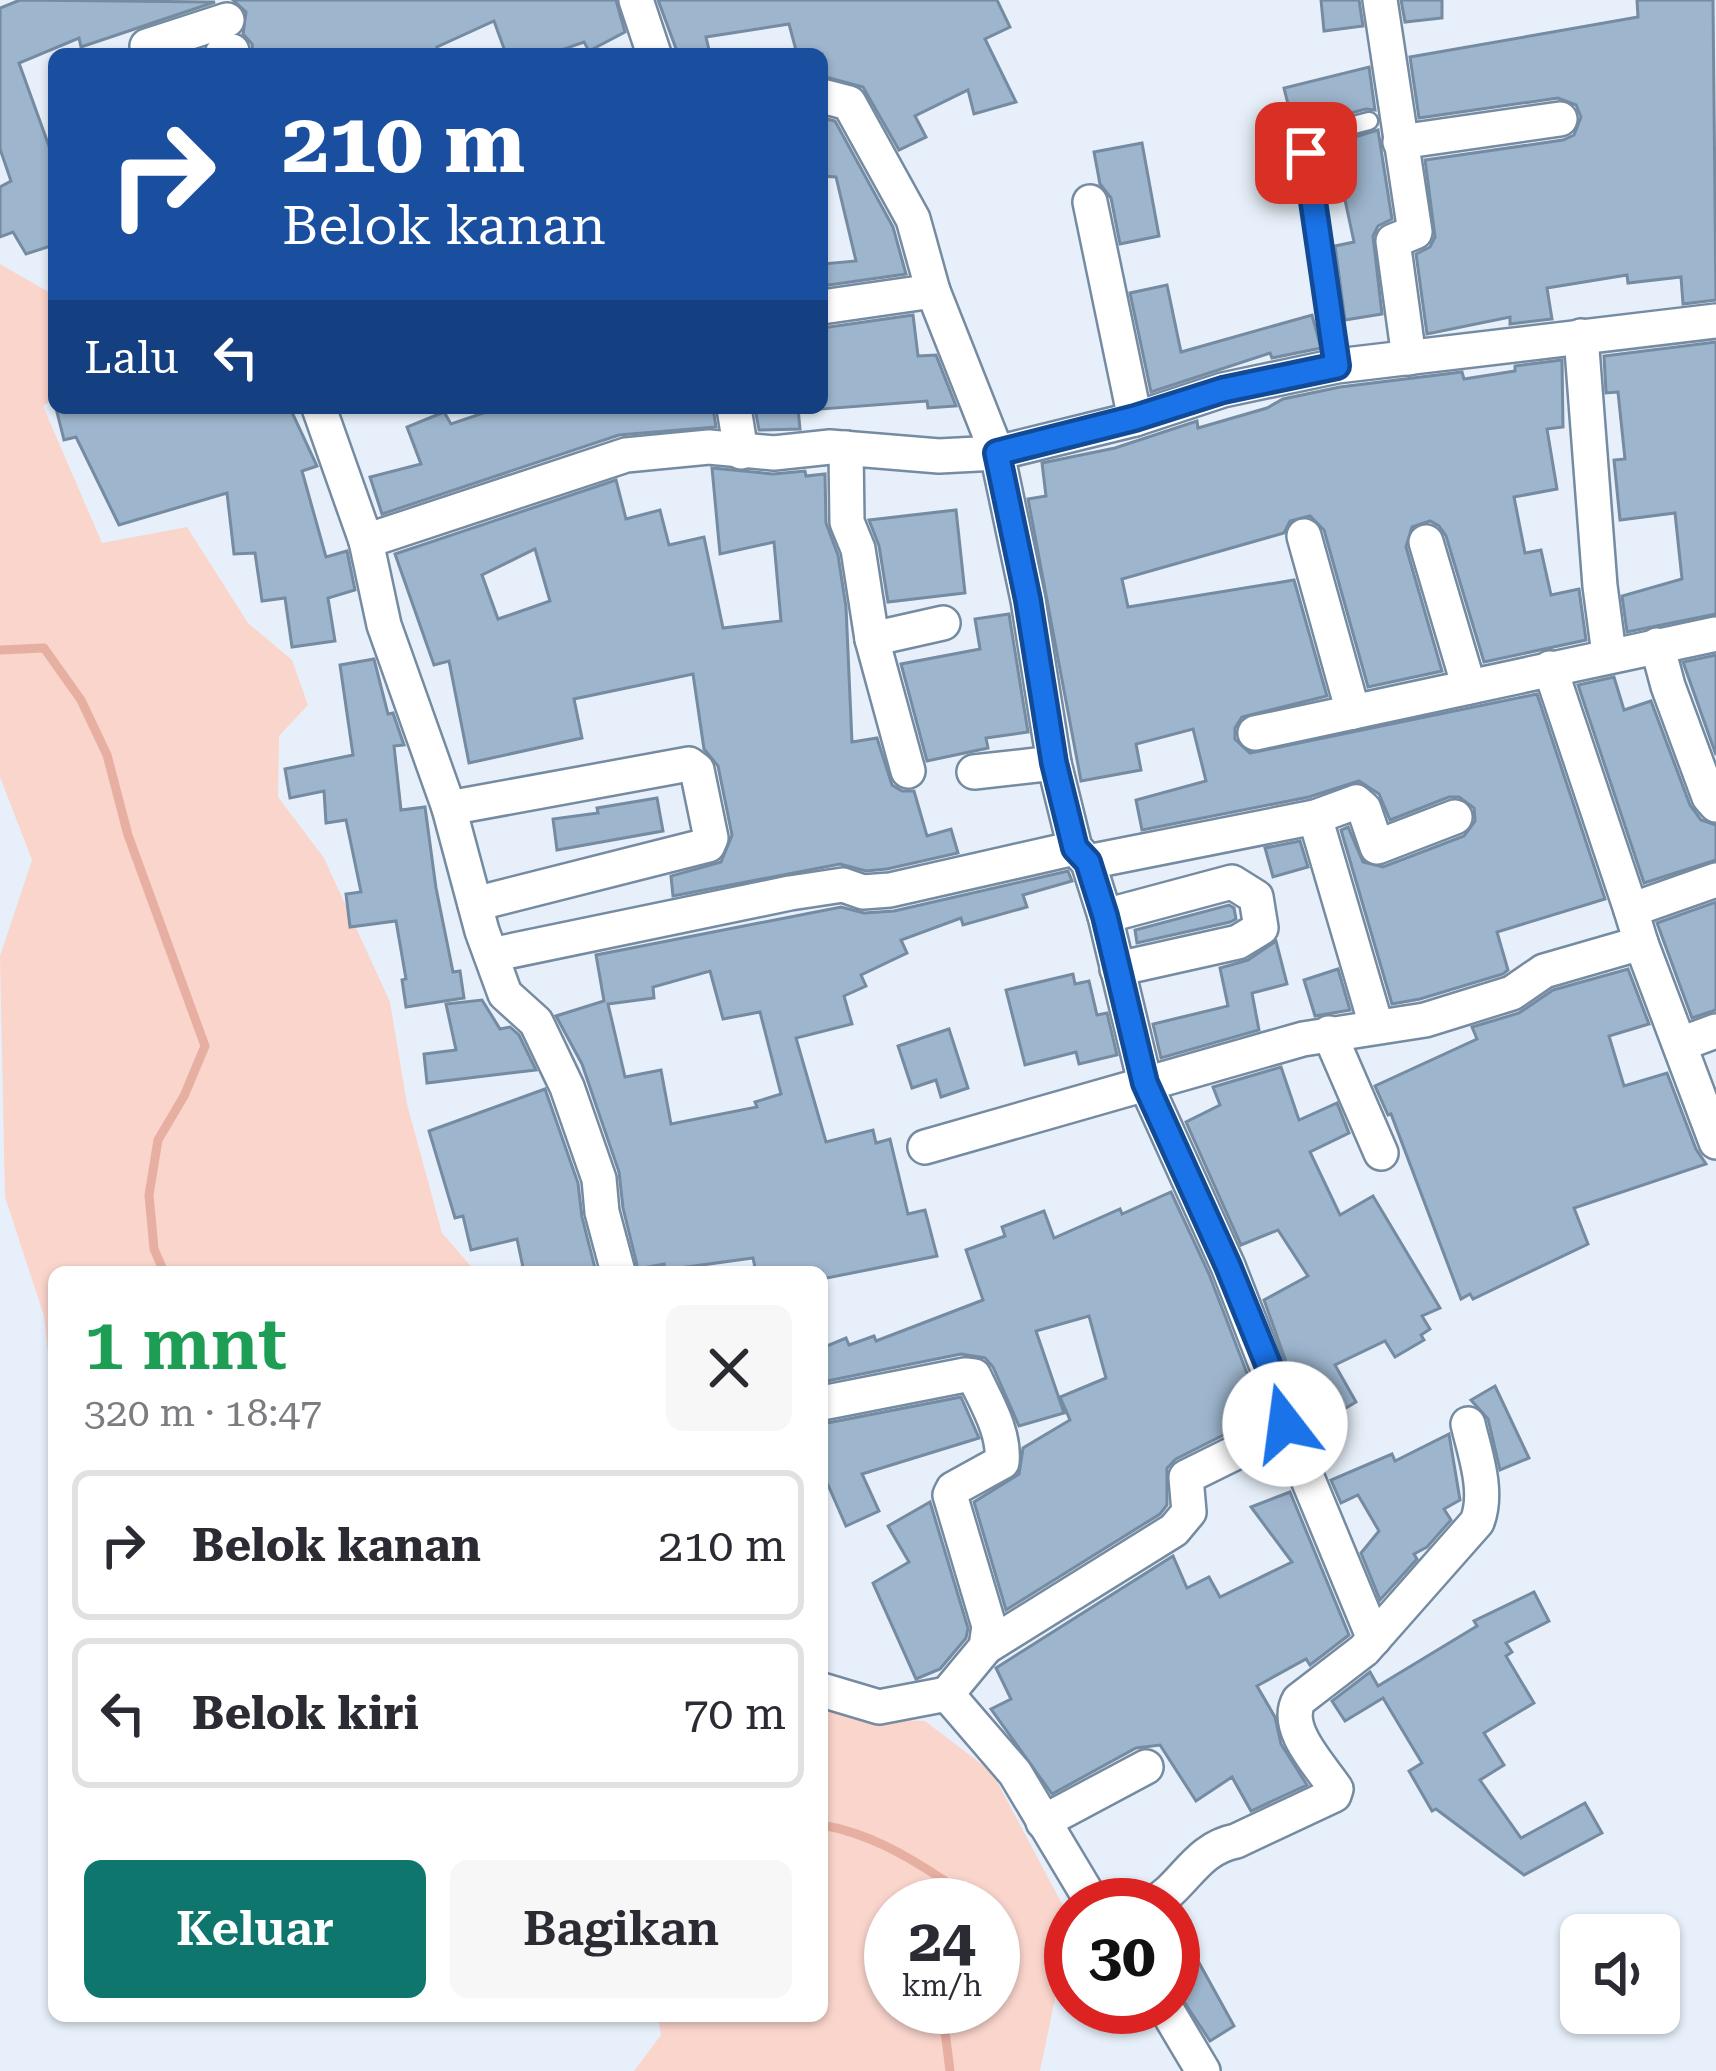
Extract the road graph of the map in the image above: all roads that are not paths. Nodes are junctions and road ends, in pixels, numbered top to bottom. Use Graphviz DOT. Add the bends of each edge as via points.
graph roads {
  1 [pos="636,0"];
  2 [pos="1380,0"];
  3 [pos="227,36"];
  4 [pos="147,46"];
  5 [pos="652,48"];
  6 [pos="828,98"];
  7 [pos="1560,119"];
  8 [pos="1370,121"];
  9 [pos="1400,142"];
  10 [pos="1090,202"];
  11 [pos="933,291"];
  12 [pos="828,306"];
  13 [pos="1716,321"];
  14 [pos="1581,336"];
  15 [pos="1409,358"];
  16 [pos="1337,366"];
  17 [pos="321,414"];
  18 [pos="735,414"];
  19 [pos="1135,418"];
  20 [pos="846,448"];
  21 [pos="741,452"];
  22 [pos="997,453"];
  23 [pos="1304,536"];
  24 [pos="366,541"];
  25 [pos="1426,542"];
  26 [pos="944,623"];
  27 [pos="1716,634"];
  28 [pos="872,639"];
  29 [pos="1657,645"];
  30 [pos="1610,654"];
  31 [pos="1550,668"];
  32 [pos="1469,687"];
  33 [pos="1353,712"];
  34 [pos="1255,733"];
  35 [pos="1054,763"];
  36 [pos="908,771"];
  37 [pos="974,772"];
  38 [pos="1716,805"];
  39 [pos="449,808"];
  40 [pos="1315,817"];
  41 [pos="1455,817"];
  42 [pos="1082,855"];
  43 [pos="1716,880"];
  44 [pos="475,904"];
  45 [pos="1631,910"];
  46 [pos="1105,916"];
  47 [pos="1642,943"];
  48 [pos="491,956"];
  49 [pos="1117,969"];
  50 [pos="1376,1025"];
  51 [pos="1716,1031"];
  52 [pos="1329,1033"];
  53 [pos="1681,1044"];
  54 [pos="1145,1083"];
  55 [pos="1716,1142"];
  56 [pos="926,1147"];
  57 [pos="1381,1153"];
  58 [pos="616,1266"];
  59 [pos="828,1402"];
  60 [pos="1285,1424"];
  61 [pos="1468,1424"];
  62 [pos="1374,1639"];
  63 [pos="986,1647"];
  64 [pos="828,1692"];
  65 [pos="946,1694"];
  66 [pos="1146,1767"];
  67 [pos="1043,1822"];
  68 [pos="1077,1878"];
  69 [pos="1181,1878"];
  70 [pos="1181,2034"];
  71 [pos="1203,2071"];
  1 -- 5 [label="street"];
  2 -- 9 [label="street"];
  3 -- 4 [label="street"];
  6 -- 11 [label="street" via="849,103 913,219"];
  7 -- 9 [label="street"];
  8 -- 16 [label="lane" via="1306,142"];
  9 -- 15 [label="street" via="1415,232 1393,241"];
  10 -- 19 [label="street"];
  11 -- 12 [label="street"];
  11 -- 22 [label="street"];
  13 -- 14 [label="street"];
  14 -- 15 [label="street"];
  14 -- 30 [label="street"];
  15 -- 16 [label="street"];
  16 -- 19 [label="street"];
  17 -- 24 [label="street"];
  18 -- 21 [label="street"];
  19 -- 22 [label="street"];
  20 -- 21 [label="street"];
  20 -- 22 [label="street"];
  20 -- 28 [label="street" via="847,522"];
  21 -- 24 [label="street" via="678,447 626,455"];
  22 -- 35 [label="street"];
  23 -- 33 [label="street"];
  24 -- 39 [label="street" via="384,625"];
  25 -- 32 [label="street"];
  26 -- 28 [label="street"];
  27 -- 29 [label="street"];
  28 -- 36 [label="street"];
  29 -- 30 [label="street"];
  29 -- 38 [label="street"];
  30 -- 31 [label="street"];
  31 -- 32 [label="street"];
  31 -- 45 [label="street"];
  32 -- 33 [label="street"];
  33 -- 34 [label="street"];
  35 -- 37 [label="street"];
  35 -- 42 [label="street"];
  39 -- 44 [label="street"];
  39 -- 44 [label="street" via="689,764 697,770 708,845"];
  40 -- 41 [label="street" via="1357,802 1377,847"];
  40 -- 42 [label="street"];
  40 -- 50 [label="street"];
  42 -- 46 [label="street"];
  42 -- 48 [label="street" via="890,890 790,893"];
  43 -- 45 [label="street"];
  44 -- 48 [label="street"];
  45 -- 47 [label="street"];
  46 -- 49 [label="street"];
  46 -- 49 [label="street" via="1232,882 1256,897 1262,920 1238,942"];
  47 -- 50 [label="street" via="1544,971 1490,1000"];
  47 -- 53 [label="street"];
  48 -- 58 [label="street" via="505,994 536,1022 567,1087 599,1179"];
  49 -- 54 [label="street"];
  50 -- 52 [label="street"];
  51 -- 53 [label="street"];
  52 -- 54 [label="street"];
  52 -- 57 [label="street"];
  53 -- 55 [label="street"];
  54 -- 56 [label="street"];
  54 -- 60 [label="street" via="1228,1266 1285,1406"];
  59 -- 63 [label="street" via="974,1376 1004,1458 950,1495 989,1626"];
  60 -- 62 [label="street"];
  60 -- 63 [label="street" via="1186,1477 1190,1512 1174,1531"];
  61 -- 62 [label="street" via="1480,1476 1477,1522"];
  62 -- 69 [label="street" via="1294,1710 1334,1795 1219,1844"];
  63 -- 65 [label="street"];
  64 -- 65 [label="street" via="879,1706"];
  65 -- 67 [label="street" via="1015,1774"];
  66 -- 67 [label="street"];
  67 -- 68 [label="street"];
  70 -- 71 [label="street"];
}
